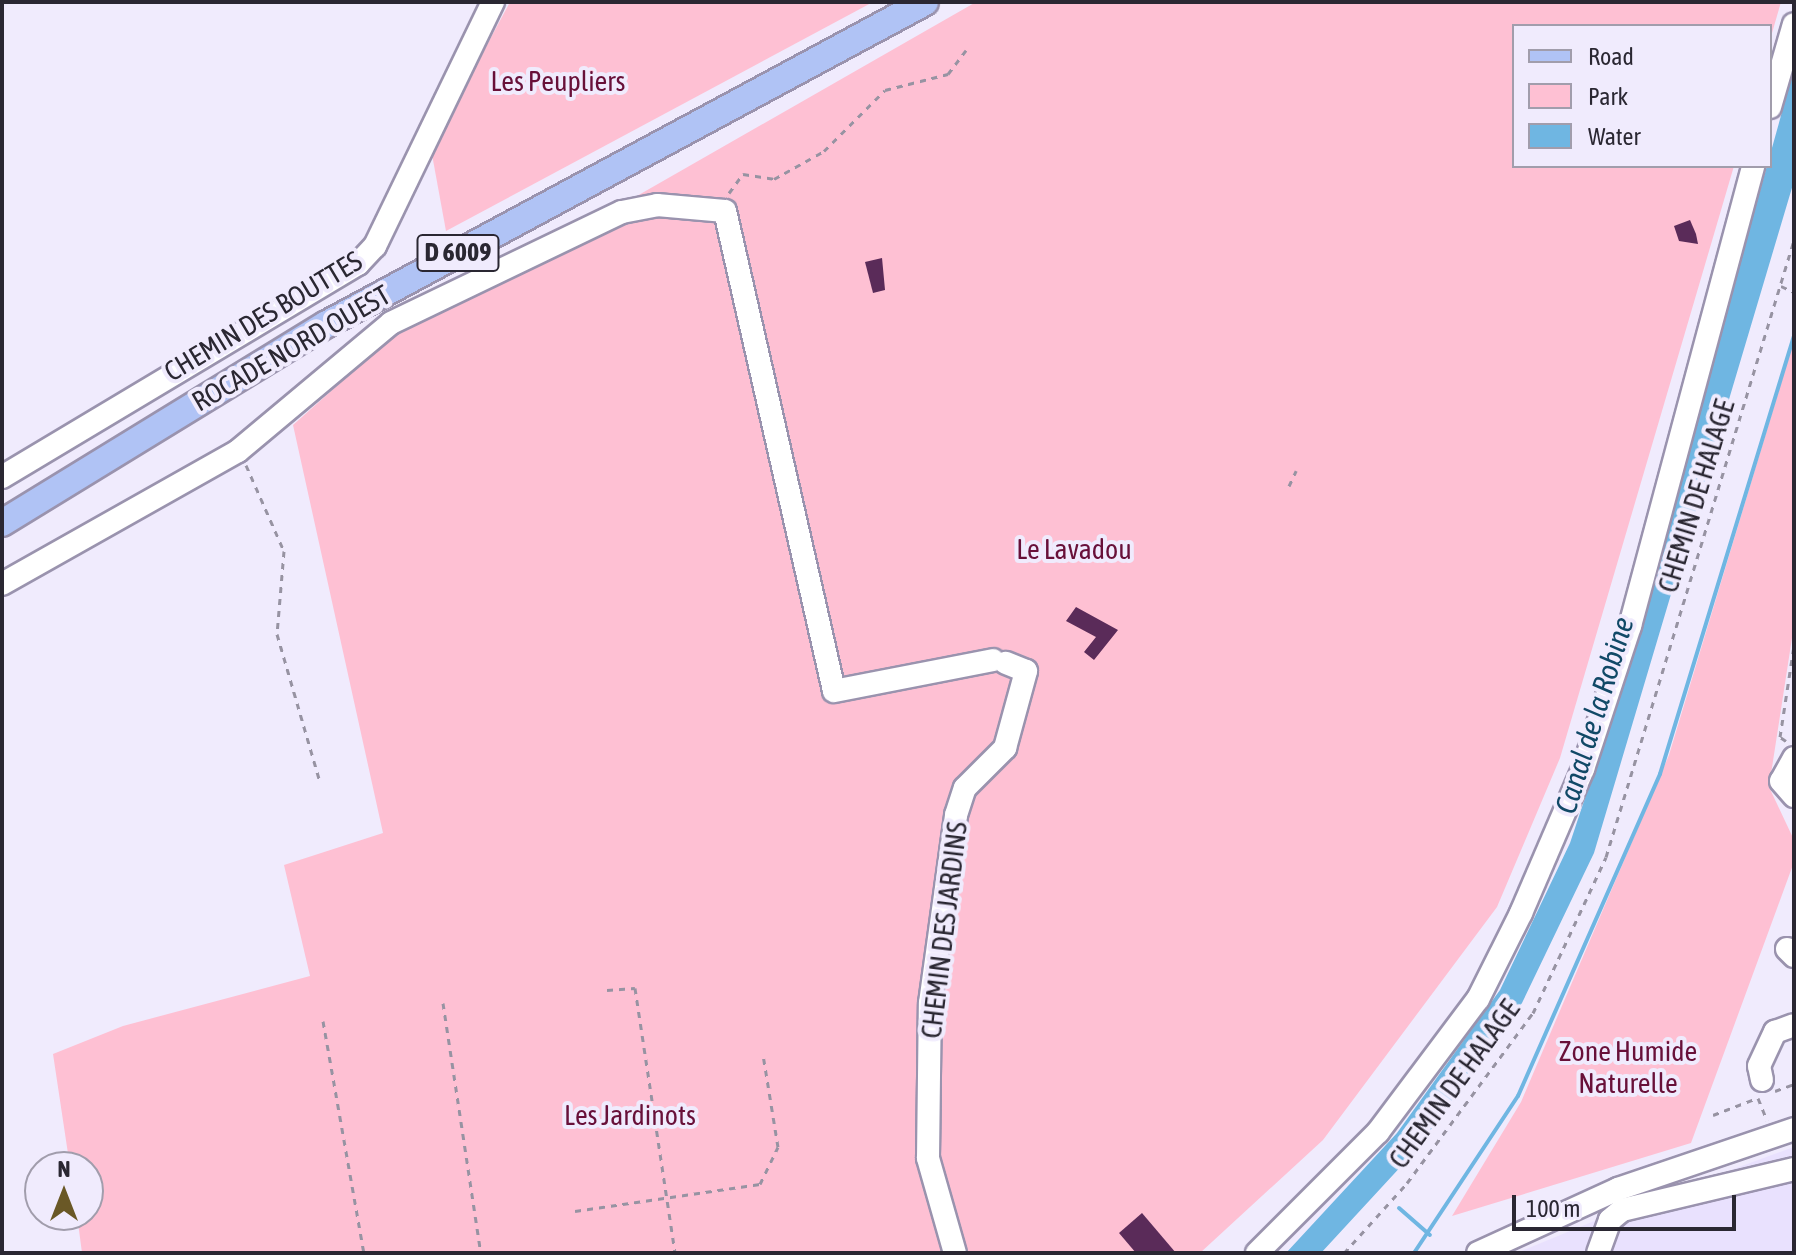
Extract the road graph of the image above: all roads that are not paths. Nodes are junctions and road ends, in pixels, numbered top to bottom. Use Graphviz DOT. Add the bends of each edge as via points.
graph roads {
  1 [pos="493,2"];
  2 [pos="925,2"];
  3 [pos="1794,24"];
  4 [pos="1772,100"];
  5 [pos="1752,168"];
  6 [pos="2,477"];
  7 [pos="2,523"];
  8 [pos="2,584"];
  9 [pos="1794,758"];
  10 [pos="1794,796"];
  11 [pos="1794,1025"];
  12 [pos="1760,1089"];
  13 [pos="1783,1133"];
  14 [pos="1794,1169"];
  15 [pos="955,1253"];
  16 [pos="1257,1253"];
  17 [pos="1478,1253"];
  18 [pos="1598,1253"];
  1 -- 6 [label="street, CHEMIN DES BOUTTES" via="375,246 358,264"];
  2 -- 7 [label="main road, ROCADE NORD OUEST / D 6009" via="327,324"];
  3 -- 4 [label="street"];
  5 -- 16 [label="street" via="1630,626 1583,769 1521,913 1478,999 1378,1132"];
  8 -- 15 [label="street, CHEMIN DES JARDINS" via="238,451 391,323 622,212 657,205 725,211 834,691 1009,665 1005,748 965,788 941,906 930,1003 928,1158"];
  9 -- 10 [label="street" via="1781,781"];
  11 -- 12 [label="street" via="1775,1032 1759,1066"];
  13 -- 17 [label="street" via="1618,1189"];
  14 -- 18 [label="street" via="1622,1210 1606,1227"];
}
